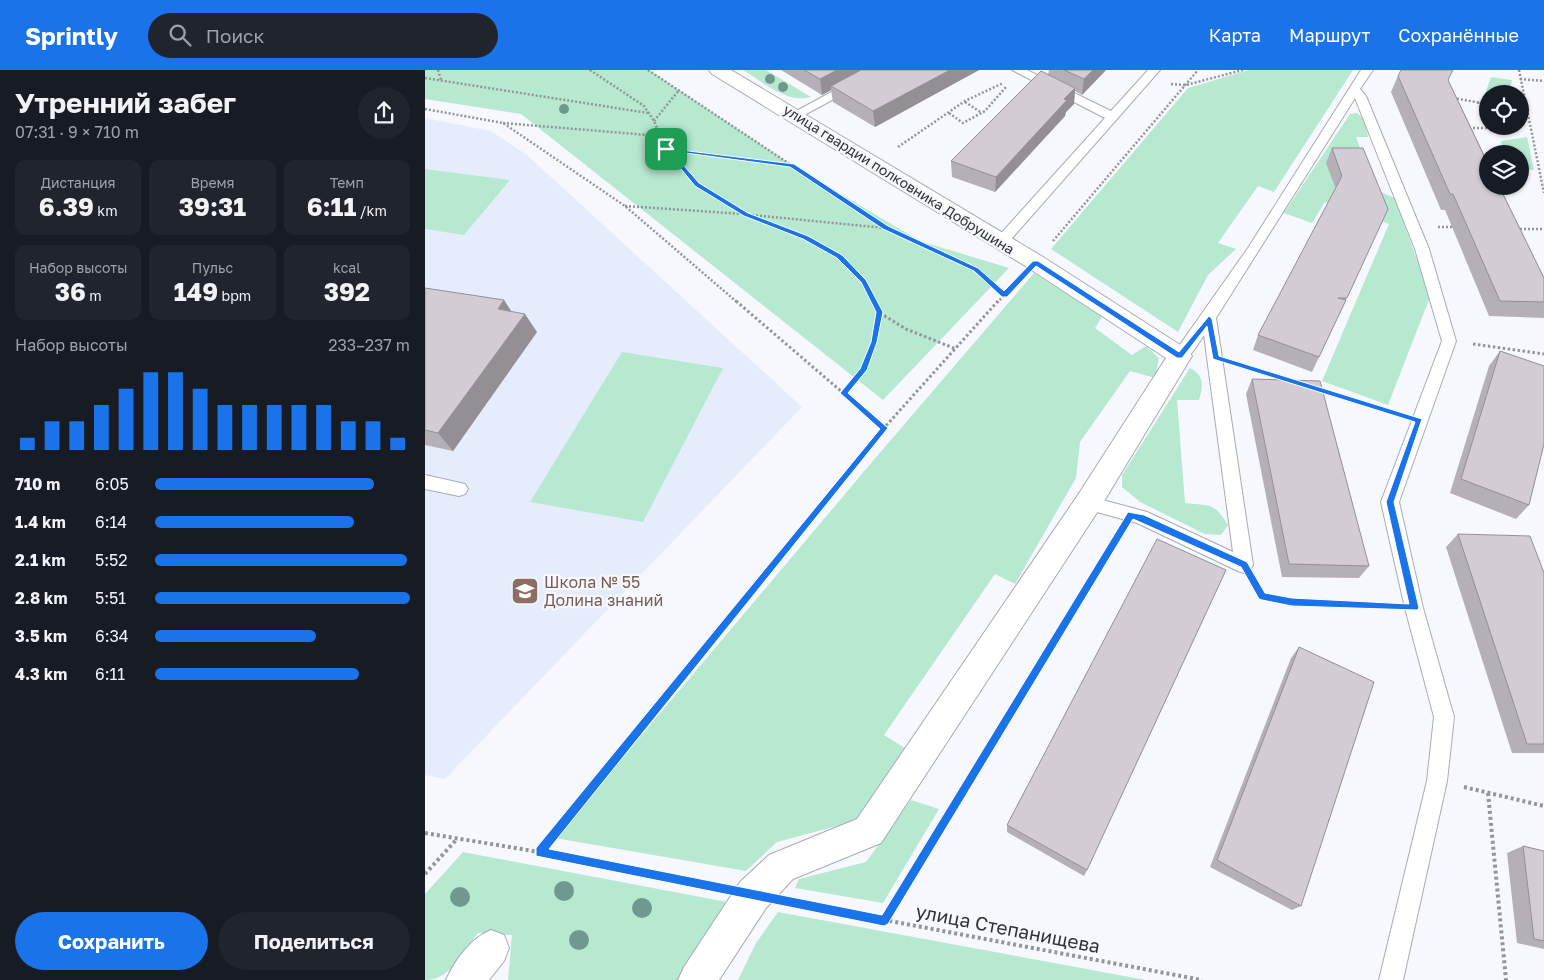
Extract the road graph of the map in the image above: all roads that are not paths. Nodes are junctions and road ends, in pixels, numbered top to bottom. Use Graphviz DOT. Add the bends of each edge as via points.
graph roads {
  1 [pos="718,70"];
  2 [pos="881,70"];
  3 [pos="1154,70"];
  4 [pos="1367,70"];
  5 [pos="1019,74"];
  6 [pos="1354,90"];
  7 [pos="795,115"];
  8 [pos="1113,117"];
  9 [pos="1001,242"];
  10 [pos="1209,319"];
  11 [pos="1180,356"];
  12 [pos="425,482"];
  13 [pos="459,489"];
  14 [pos="1088,503"];
  15 [pos="491,948"];
  16 [pos="465,980"];
  17 [pos="697,980"];
  18 [pos="1391,980"];
  1 -- 7 [label="street, улица гвардии полковника Добрушина"];
  2 -- 7 [label="lane"];
  3 -- 8 [label="lane"];
  4 -- 6 [label="lane"];
  5 -- 8 [label="lane"];
  6 -- 10 [label="lane"];
  6 -- 18 [label="lane" via="1360,96 1413,226 1449,341 1390,502 1414,608 1444,717 1437,781"];
  7 -- 9 [label="street, улица гвардии полковника Добрушина"];
  8 -- 9 [label="lane"];
  9 -- 11 [label="street, улица гвардии полковника Добрушина"];
  10 -- 11 [label="lane"];
  10 -- 14 [label="lane" via="1244,565 1141,517"];
  11 -- 14 [label="street"];
  12 -- 13 [label="lane"];
  14 -- 17 [label="street" via="869,831 781,867 753,895"];
  15 -- 16 [label="street"];
}
